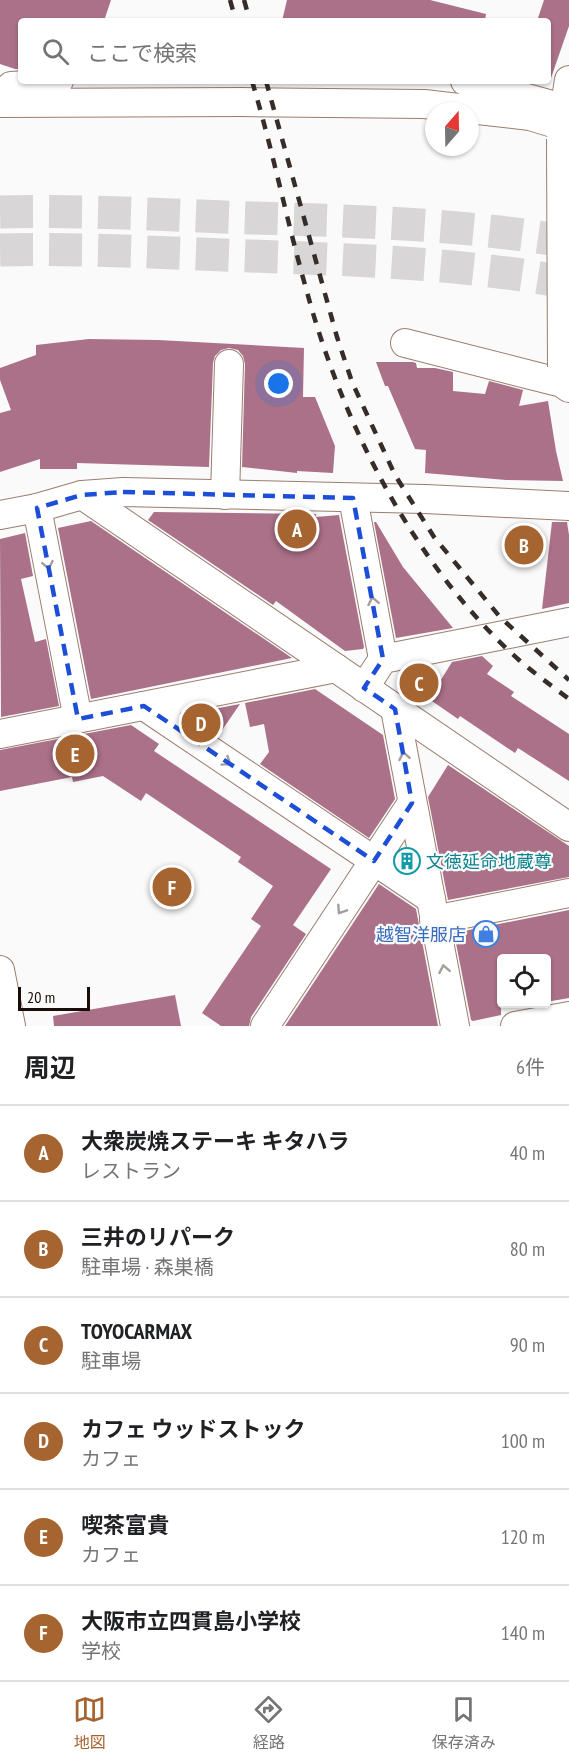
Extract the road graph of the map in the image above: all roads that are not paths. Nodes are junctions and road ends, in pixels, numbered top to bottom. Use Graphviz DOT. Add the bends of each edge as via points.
graph roads {
  1 [pos="569,80"];
  2 [pos="44,84"];
  3 [pos="472,84"];
  4 [pos="0,86"];
  5 [pos="0,104"];
  6 [pos="563,126"];
  7 [pos="405,343"];
  8 [pos="229,364"];
  9 [pos="565,380"];
  10 [pos="82,495"];
  11 [pos="225,495"];
  12 [pos="353,498"];
  13 [pos="569,506"];
  14 [pos="37,508"];
  15 [pos="0,515"];
  16 [pos="569,622"];
  17 [pos="383,659"];
  18 [pos="336,669"];
  19 [pos="364,688"];
  20 [pos="144,706"];
  21 [pos="395,709"];
  22 [pos="78,719"];
  23 [pos="0,734"];
  24 [pos="412,803"];
  25 [pos="569,827"];
  26 [pos="374,861"];
  27 [pos="569,893"];
  28 [pos="433,909"];
  29 [pos="0,970"];
  30 [pos="3,999"];
  31 [pos="569,1016"];
  32 [pos="11,1026"];
  33 [pos="265,1026"];
  34 [pos="455,1026"];
  35 [pos="515,1026"];
  1 -- 6 [label="street"];
  2 -- 4 [label="street"];
  3 -- 6 [label="street"];
  5 -- 6 [label="street" via="424,104 530,116"];
  6 -- 9 [label="street, bridge"];
  7 -- 9 [label="street"];
  8 -- 11 [label="street"];
  10 -- 11 [label="street"];
  10 -- 14 [label="street"];
  10 -- 18 [label="street"];
  11 -- 12 [label="street"];
  12 -- 13 [label="street"];
  17 -- 12 [label="street, one-way"];
  14 -- 15 [label="street"];
  14 -- 22 [label="street, one-way"];
  16 -- 17 [label="street"];
  17 -- 19 [label="street"];
  18 -- 19 [label="street"];
  18 -- 20 [label="street"];
  19 -- 21 [label="street"];
  20 -- 22 [label="street"];
  20 -- 26 [label="street, one-way"];
  24 -- 21 [label="street, one-way"];
  21 -- 25 [label="street"];
  22 -- 23 [label="street"];
  24 -- 26 [label="street"];
  24 -- 28 [label="street"];
  26 -- 28 [label="street"];
  26 -- 33 [label="street, one-way"];
  27 -- 28 [label="street"];
  34 -- 28 [label="street, one-way"];
  29 -- 30 [label="street"];
  30 -- 32 [label="street"];
  31 -- 35 [label="street"];
}
